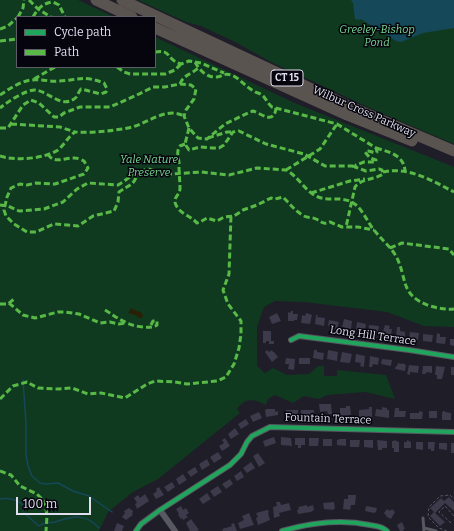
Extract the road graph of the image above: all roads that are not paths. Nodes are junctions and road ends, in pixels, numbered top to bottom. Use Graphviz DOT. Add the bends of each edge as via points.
graph roads {
  1 [pos="96,0"];
  2 [pos="122,0"];
  3 [pos="130,16"];
  4 [pos="156,28"];
  5 [pos="454,151"];
  6 [pos="454,158"];
  7 [pos="291,340"];
  8 [pos="454,357"];
  9 [pos="454,432"];
  10 [pos="160,510"];
  11 [pos="423,518"];
  12 [pos="424,530"];
  13 [pos="136,531"];
  14 [pos="175,531"];
  15 [pos="282,531"];
  16 [pos="387,531"];
  17 [pos="436,531"];
  1 -- 3 [label="highway"];
  2 -- 5 [label="highway, Wilbur Cross Parkway / CT 15" via="346,105"];
  4 -- 6 [label="highway, Wilbur Cross Parkway / CT 15" via="347,115"];
  7 -- 8 [label="street, Long Hill Terrace" via="299,336"];
  9 -- 10 [label="street, Fountain Terrace" via="270,427 252,436 230,466"];
  10 -- 13 [label="street, Fountain Terrace"];
  10 -- 14 [label="street"];
  11 -- 12 [label="lane"];
  12 -- 17 [label="lane"];
  15 -- 16 [label="street" via="341,522 381,527"];
}
